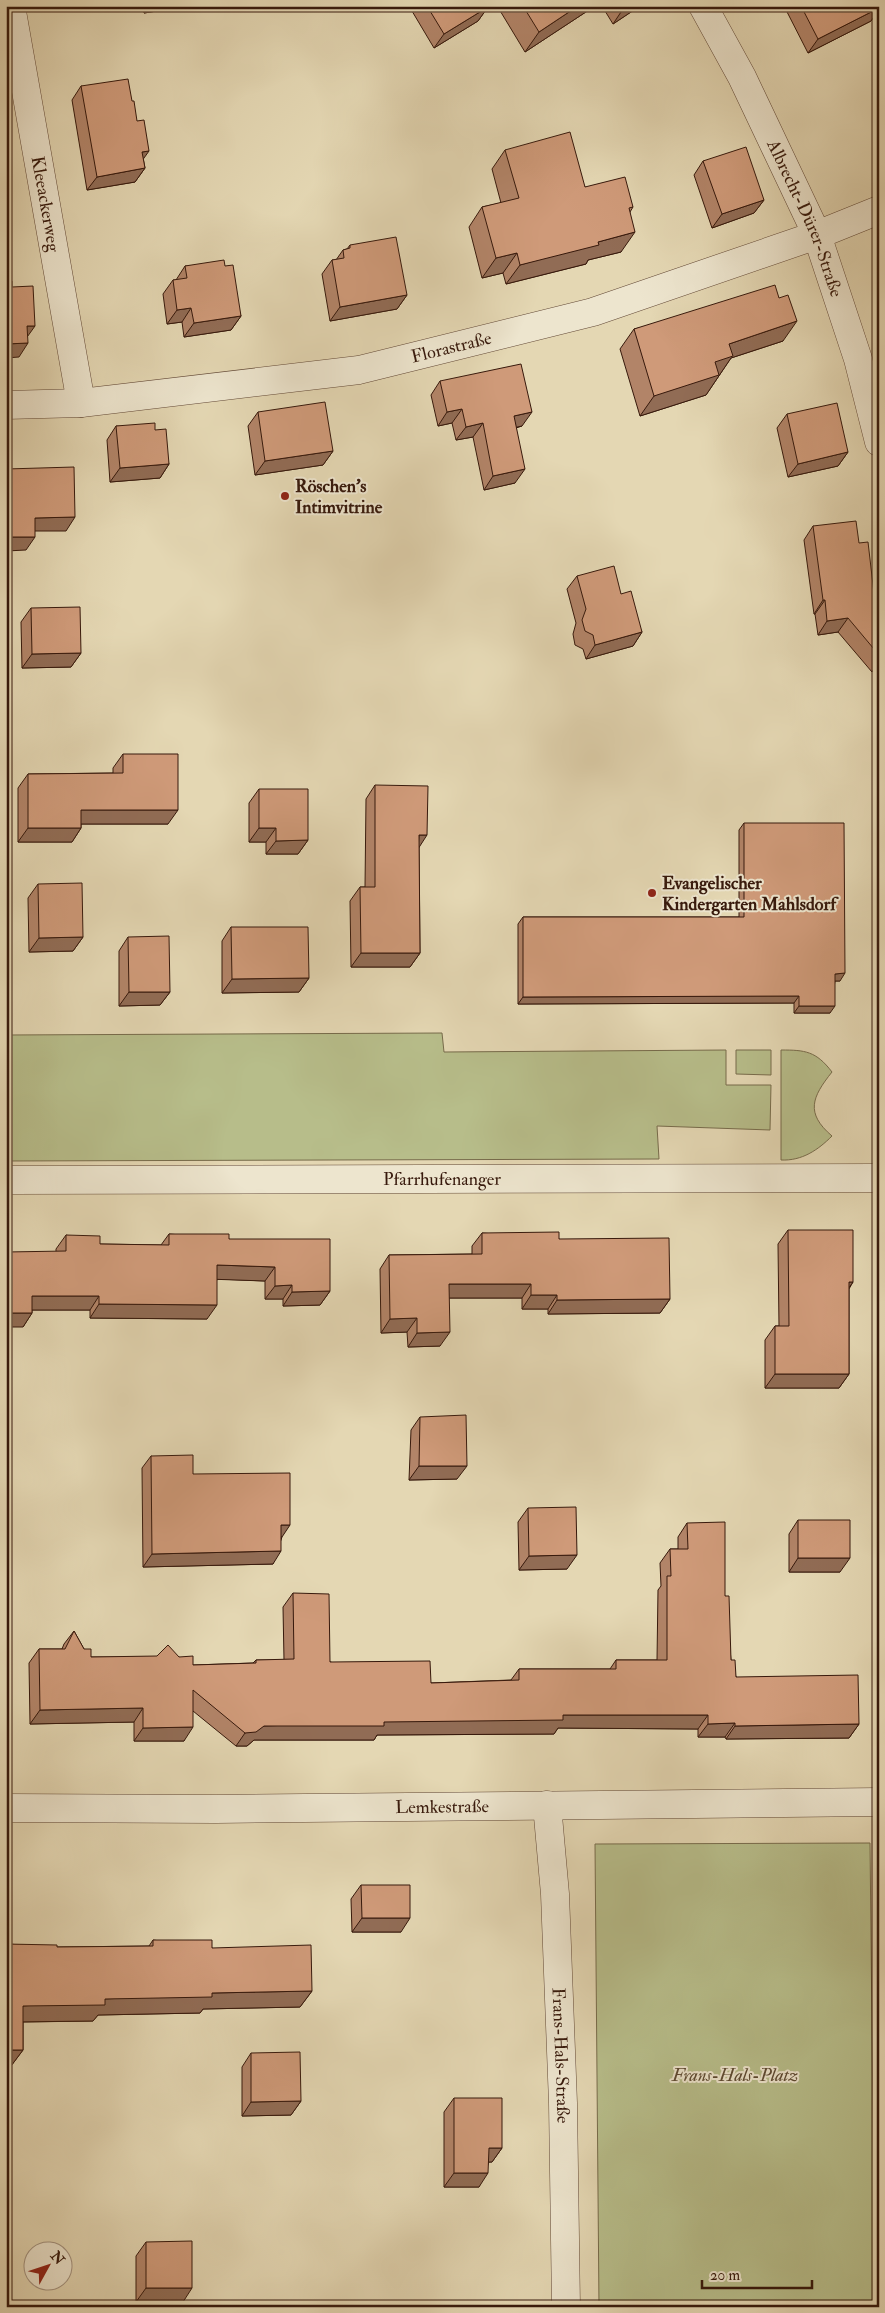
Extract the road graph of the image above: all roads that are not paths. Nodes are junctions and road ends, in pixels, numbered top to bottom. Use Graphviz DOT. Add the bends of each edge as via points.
graph roads {
  1 [pos="12,6"];
  2 [pos="702,6"];
  3 [pos="879,210"];
  4 [pos="818,236"];
  5 [pos="81,403"];
  6 [pos="6,405"];
  7 [pos="879,442"];
  8 [pos="879,1178"];
  9 [pos="6,1180"];
  10 [pos="879,1802"];
  11 [pos="547,1804"];
  12 [pos="6,1808"];
  13 [pos="566,2307"];
  1 -- 5 [label="street, Kleeackerweg"];
  2 -- 4 [label="street, Albrecht-Dürer-Straße" via="742,77"];
  3 -- 4 [label="street, Florastraße"];
  4 -- 5 [label="street, Florastraße" via="593,312 360,370"];
  4 -- 7 [label="street, Albrecht-Dürer-Straße" via="858,359"];
  5 -- 6 [label="street, Florastraße"];
  8 -- 9 [label="street, Pfarrhufenanger"];
  10 -- 11 [label="street, Lemkestraße"];
  11 -- 12 [label="street, Lemkestraße" via="216,1809"];
  11 -- 13 [label="street, Frans-Hals-Straße" via="556,1904"];
}
